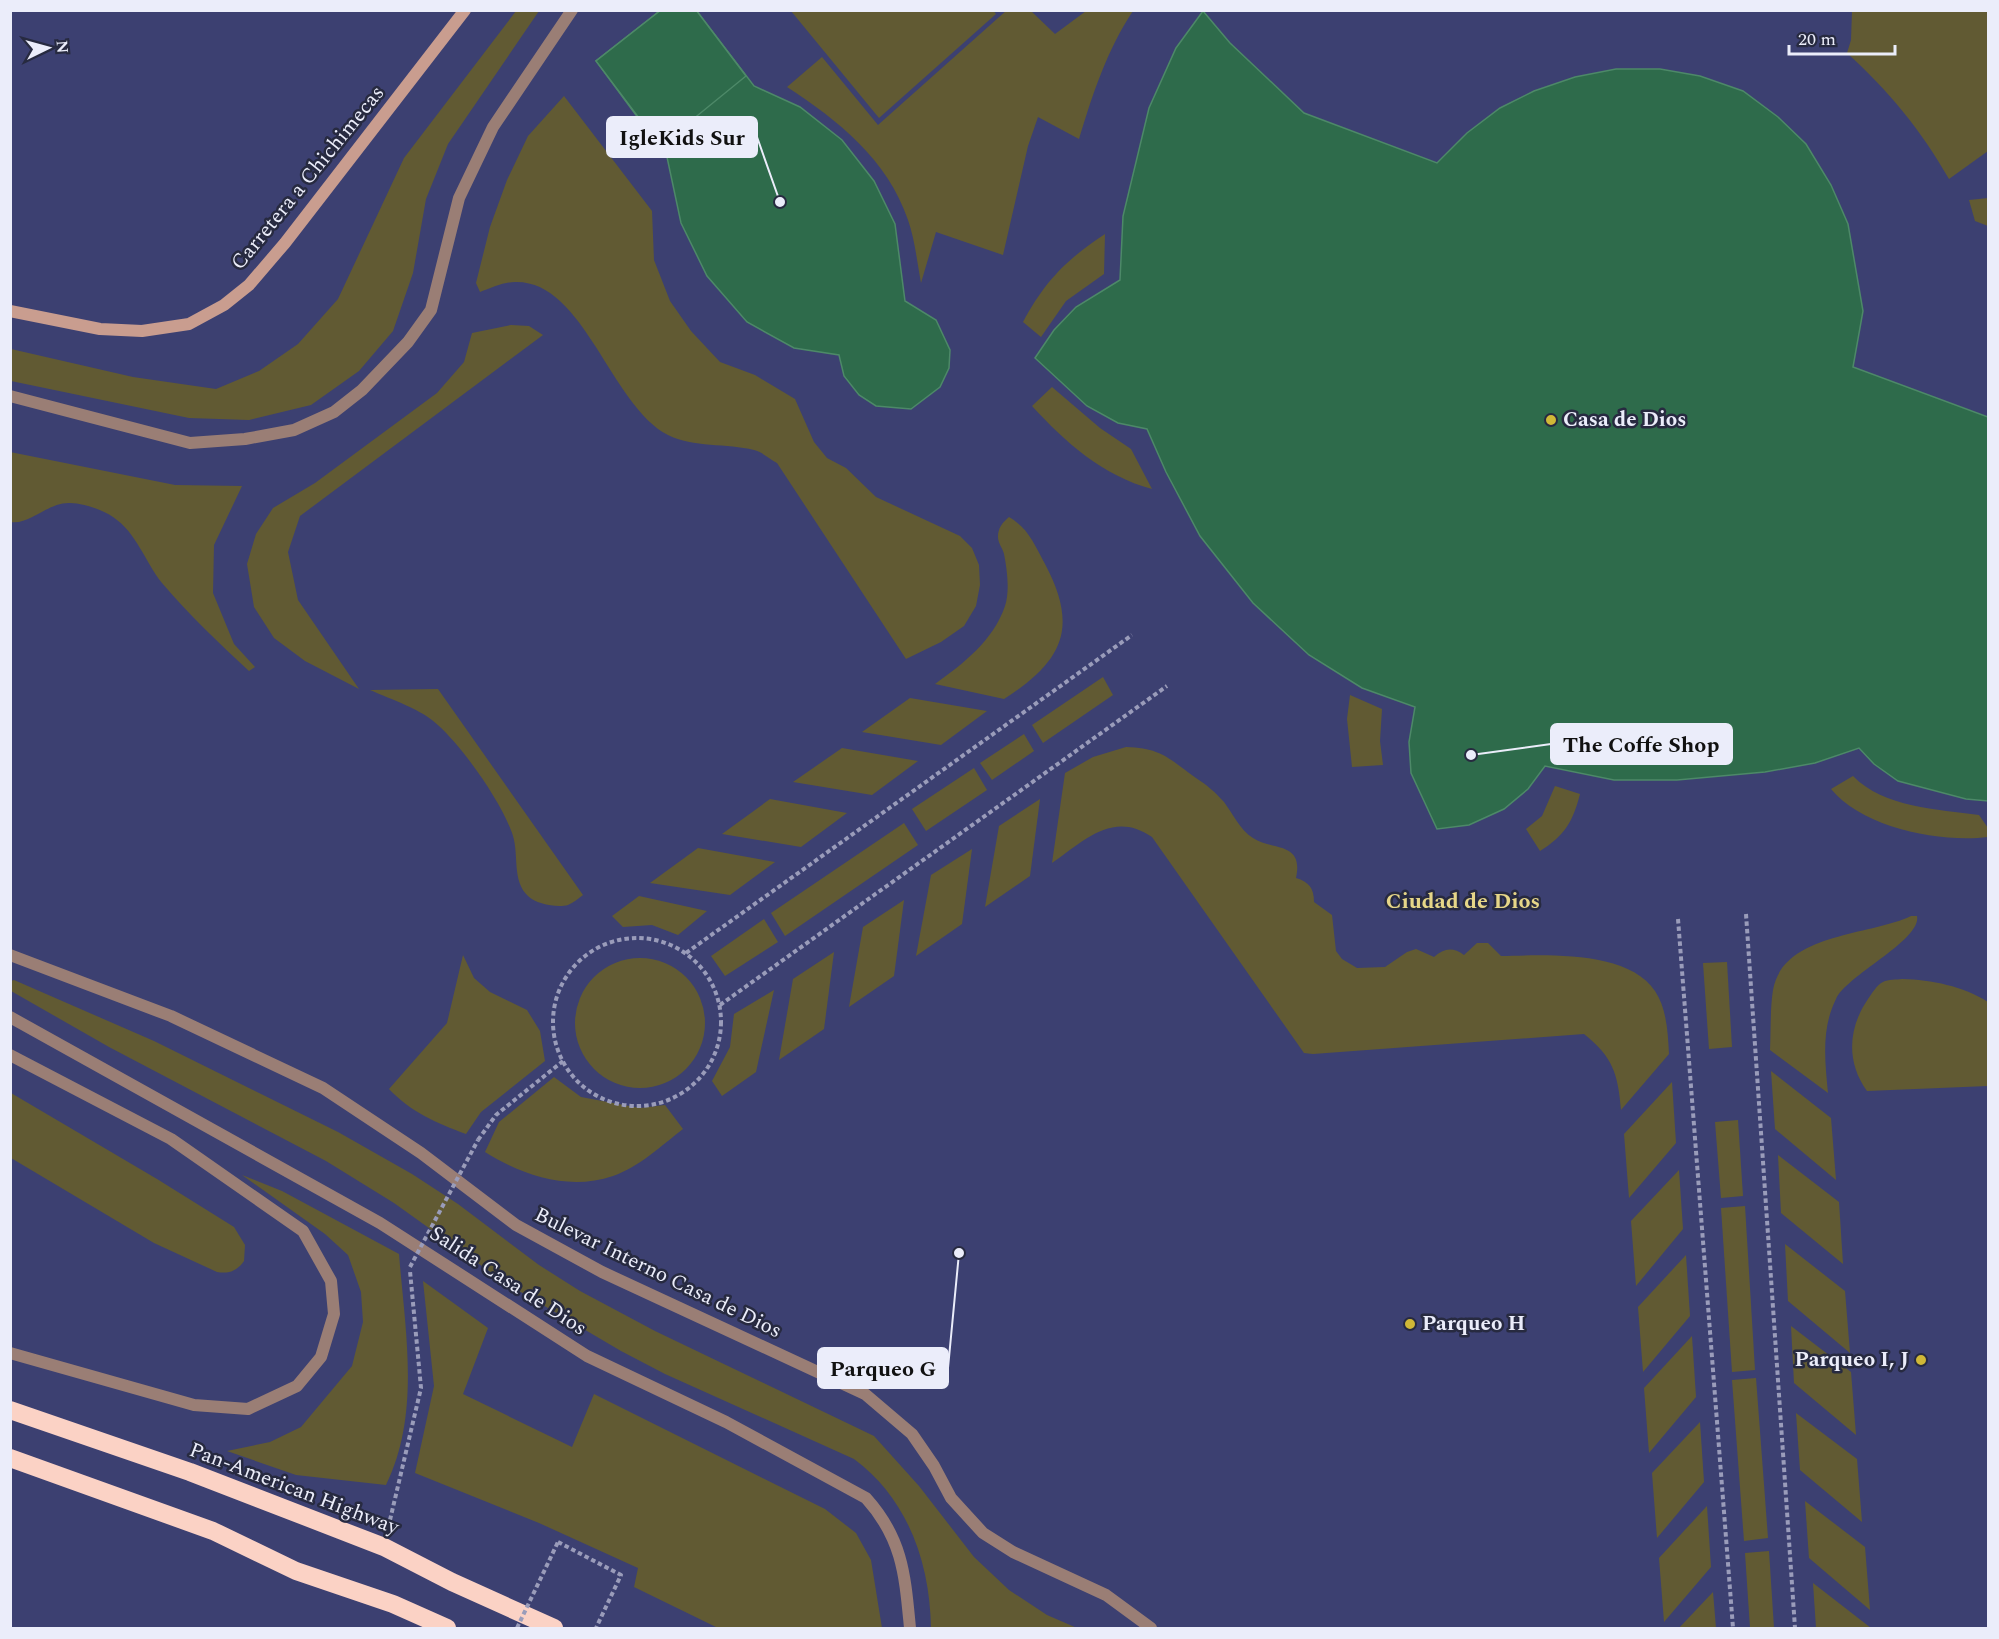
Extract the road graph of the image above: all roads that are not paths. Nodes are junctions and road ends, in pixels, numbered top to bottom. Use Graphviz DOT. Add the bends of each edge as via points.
graph roads {
  1 [pos="465,10"];
  2 [pos="572,10"];
  3 [pos="10,311"];
  4 [pos="10,396"];
  5 [pos="10,955"];
  6 [pos="10,1017"];
  7 [pos="10,1055"];
  8 [pos="10,1353"];
  9 [pos="10,1410"];
  10 [pos="10,1458"];
  11 [pos="447,1629"];
  12 [pos="554,1629"];
  13 [pos="910,1629"];
  14 [pos="1151,1629"];
  1 -- 3 [label="street, Carretera a Chichimecas" via="285,243 225,306 189,324 142,331 100,329"];
  2 -- 4 [label="lane" via="493,127 459,198 431,310 408,342 362,390 334,412 294,430 190,443"];
  5 -- 14 [label="lane, Bulevar Interno Casa de Dios" via="171,1016 323,1088 421,1153 516,1226 602,1272 865,1394 912,1434 951,1498 983,1533 1013,1552 1106,1595"];
  6 -- 13 [label="lane, Salida Casa de Dios" via="380,1224 586,1356 726,1422 866,1498 882,1516 904,1566"];
  7 -- 8 [label="lane" via="171,1139 303,1231 331,1281 334,1314 321,1357 297,1386 248,1409 194,1405"];
  9 -- 12 [label="highway, Pan-American Highway" via="190,1472 384,1547"];
  10 -- 11 [label="highway" via="213,1531 296,1571 393,1604"];
}
